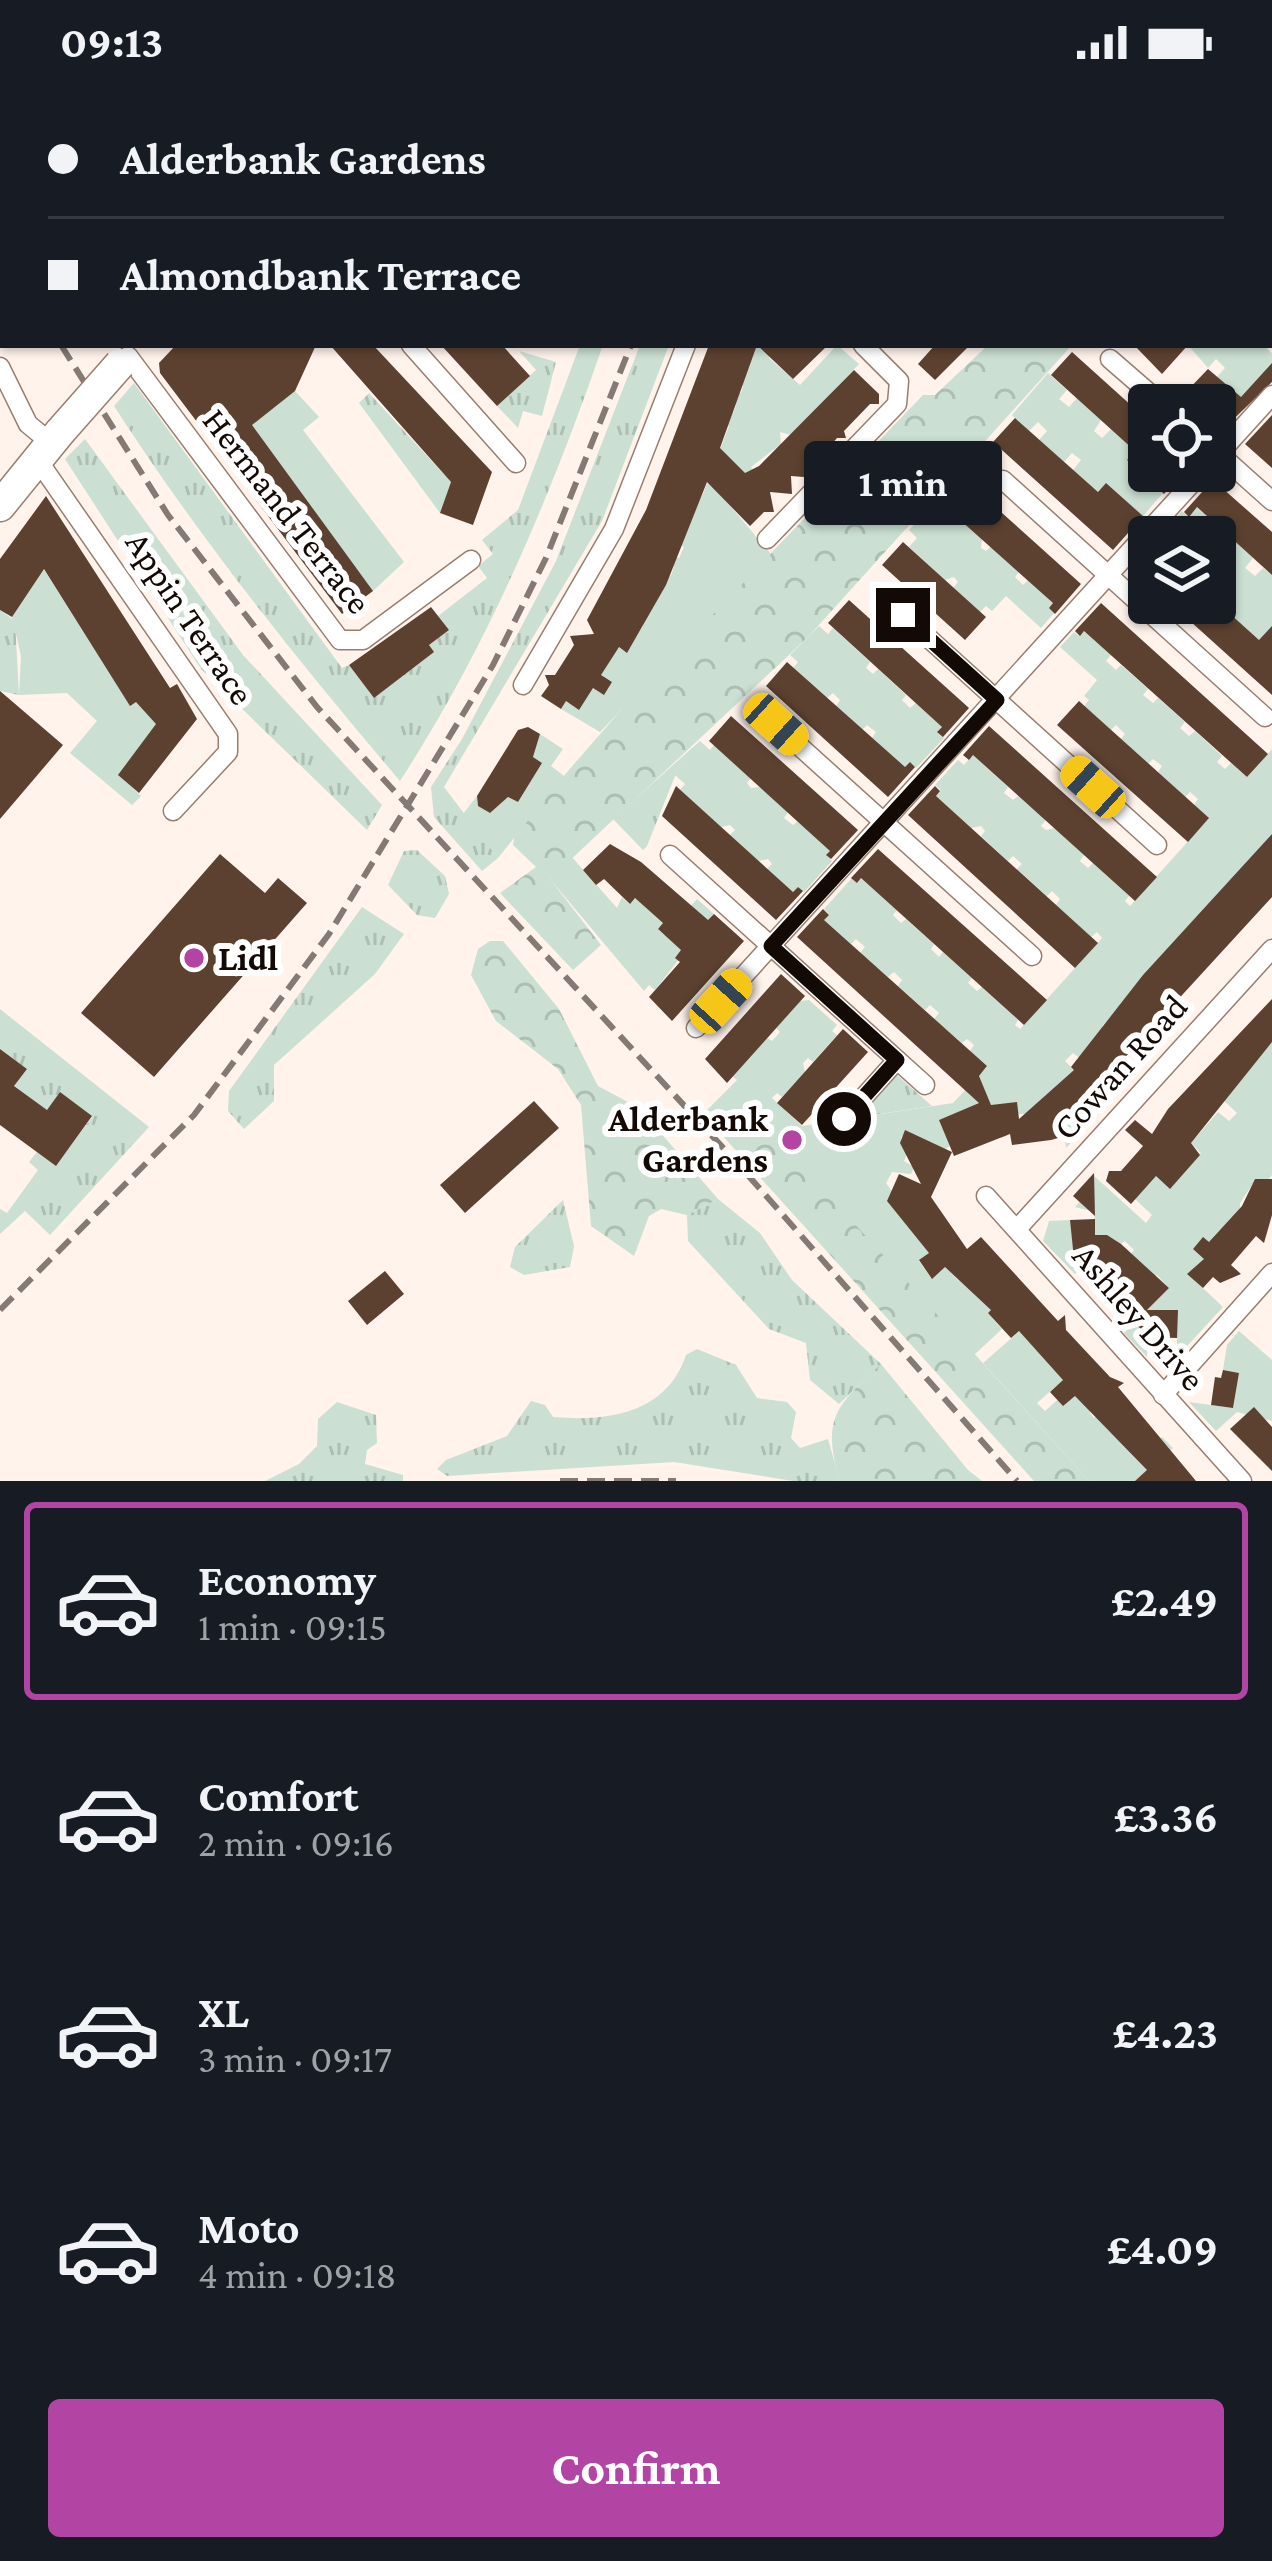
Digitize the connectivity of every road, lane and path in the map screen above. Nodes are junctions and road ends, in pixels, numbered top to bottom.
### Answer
1 (414, 348) edge
2 (685, 348) edge
3 (866, 348) edge
4 (129, 355) edge
5 (1110, 359) dead end
6 (0, 367) edge
7 (1139, 384) edge
8 (1272, 395) edge
9 (1236, 433) edge
10 (49, 445) junction
11 (516, 463) dead end
12 (1236, 471) edge
13 (1003, 481) dead end
14 (1184, 492) edge
15 (1272, 501) edge
16 (0, 506) edge
17 (767, 538) dead end
18 (471, 560) dead end
19 (1108, 575) junction
20 (903, 615) dead end
21 (523, 685) dead end
22 (997, 700) junction
23 (1265, 717) dead end
24 (776, 724) dead end
25 (173, 811) dead end
26 (885, 823) junction
27 (1157, 845) dead end
28 (670, 855) dead end
29 (771, 946) junction
30 (1272, 949) edge
31 (1032, 956) dead end
32 (696, 1028) dead end
33 (897, 1060) junction
34 (925, 1085) dead end
35 (844, 1119) dead end
36 (986, 1196) dead end
37 (1017, 1228) junction
38 (1272, 1273) edge
39 (1163, 1395) junction
40 (1242, 1481) edge

1 - 11 street
2 - 21 street
3 - 17 street
4 - 10 main road, bridge
4 - 18 street, Hermand Terrace
5 - 7 street
6 - 10 street, Appin Terrace
8 - 9 street
10 - 16 main road
10 - 25 street, Appin Terrace
12 - 15 street
13 - 19 street
14 - 19 street
19 - 22 street
19 - 23 street
20 - 22 street
22 - 26 street
22 - 27 street
24 - 26 street
26 - 29 street
26 - 31 street
28 - 29 street
29 - 32 street
29 - 33 street
30 - 37 street, Cowan Road
33 - 34 street
33 - 35 street
36 - 37 street, Ashley Drive
37 - 39 street, Ashley Drive
38 - 39 street
39 - 40 street, Ashley Drive

